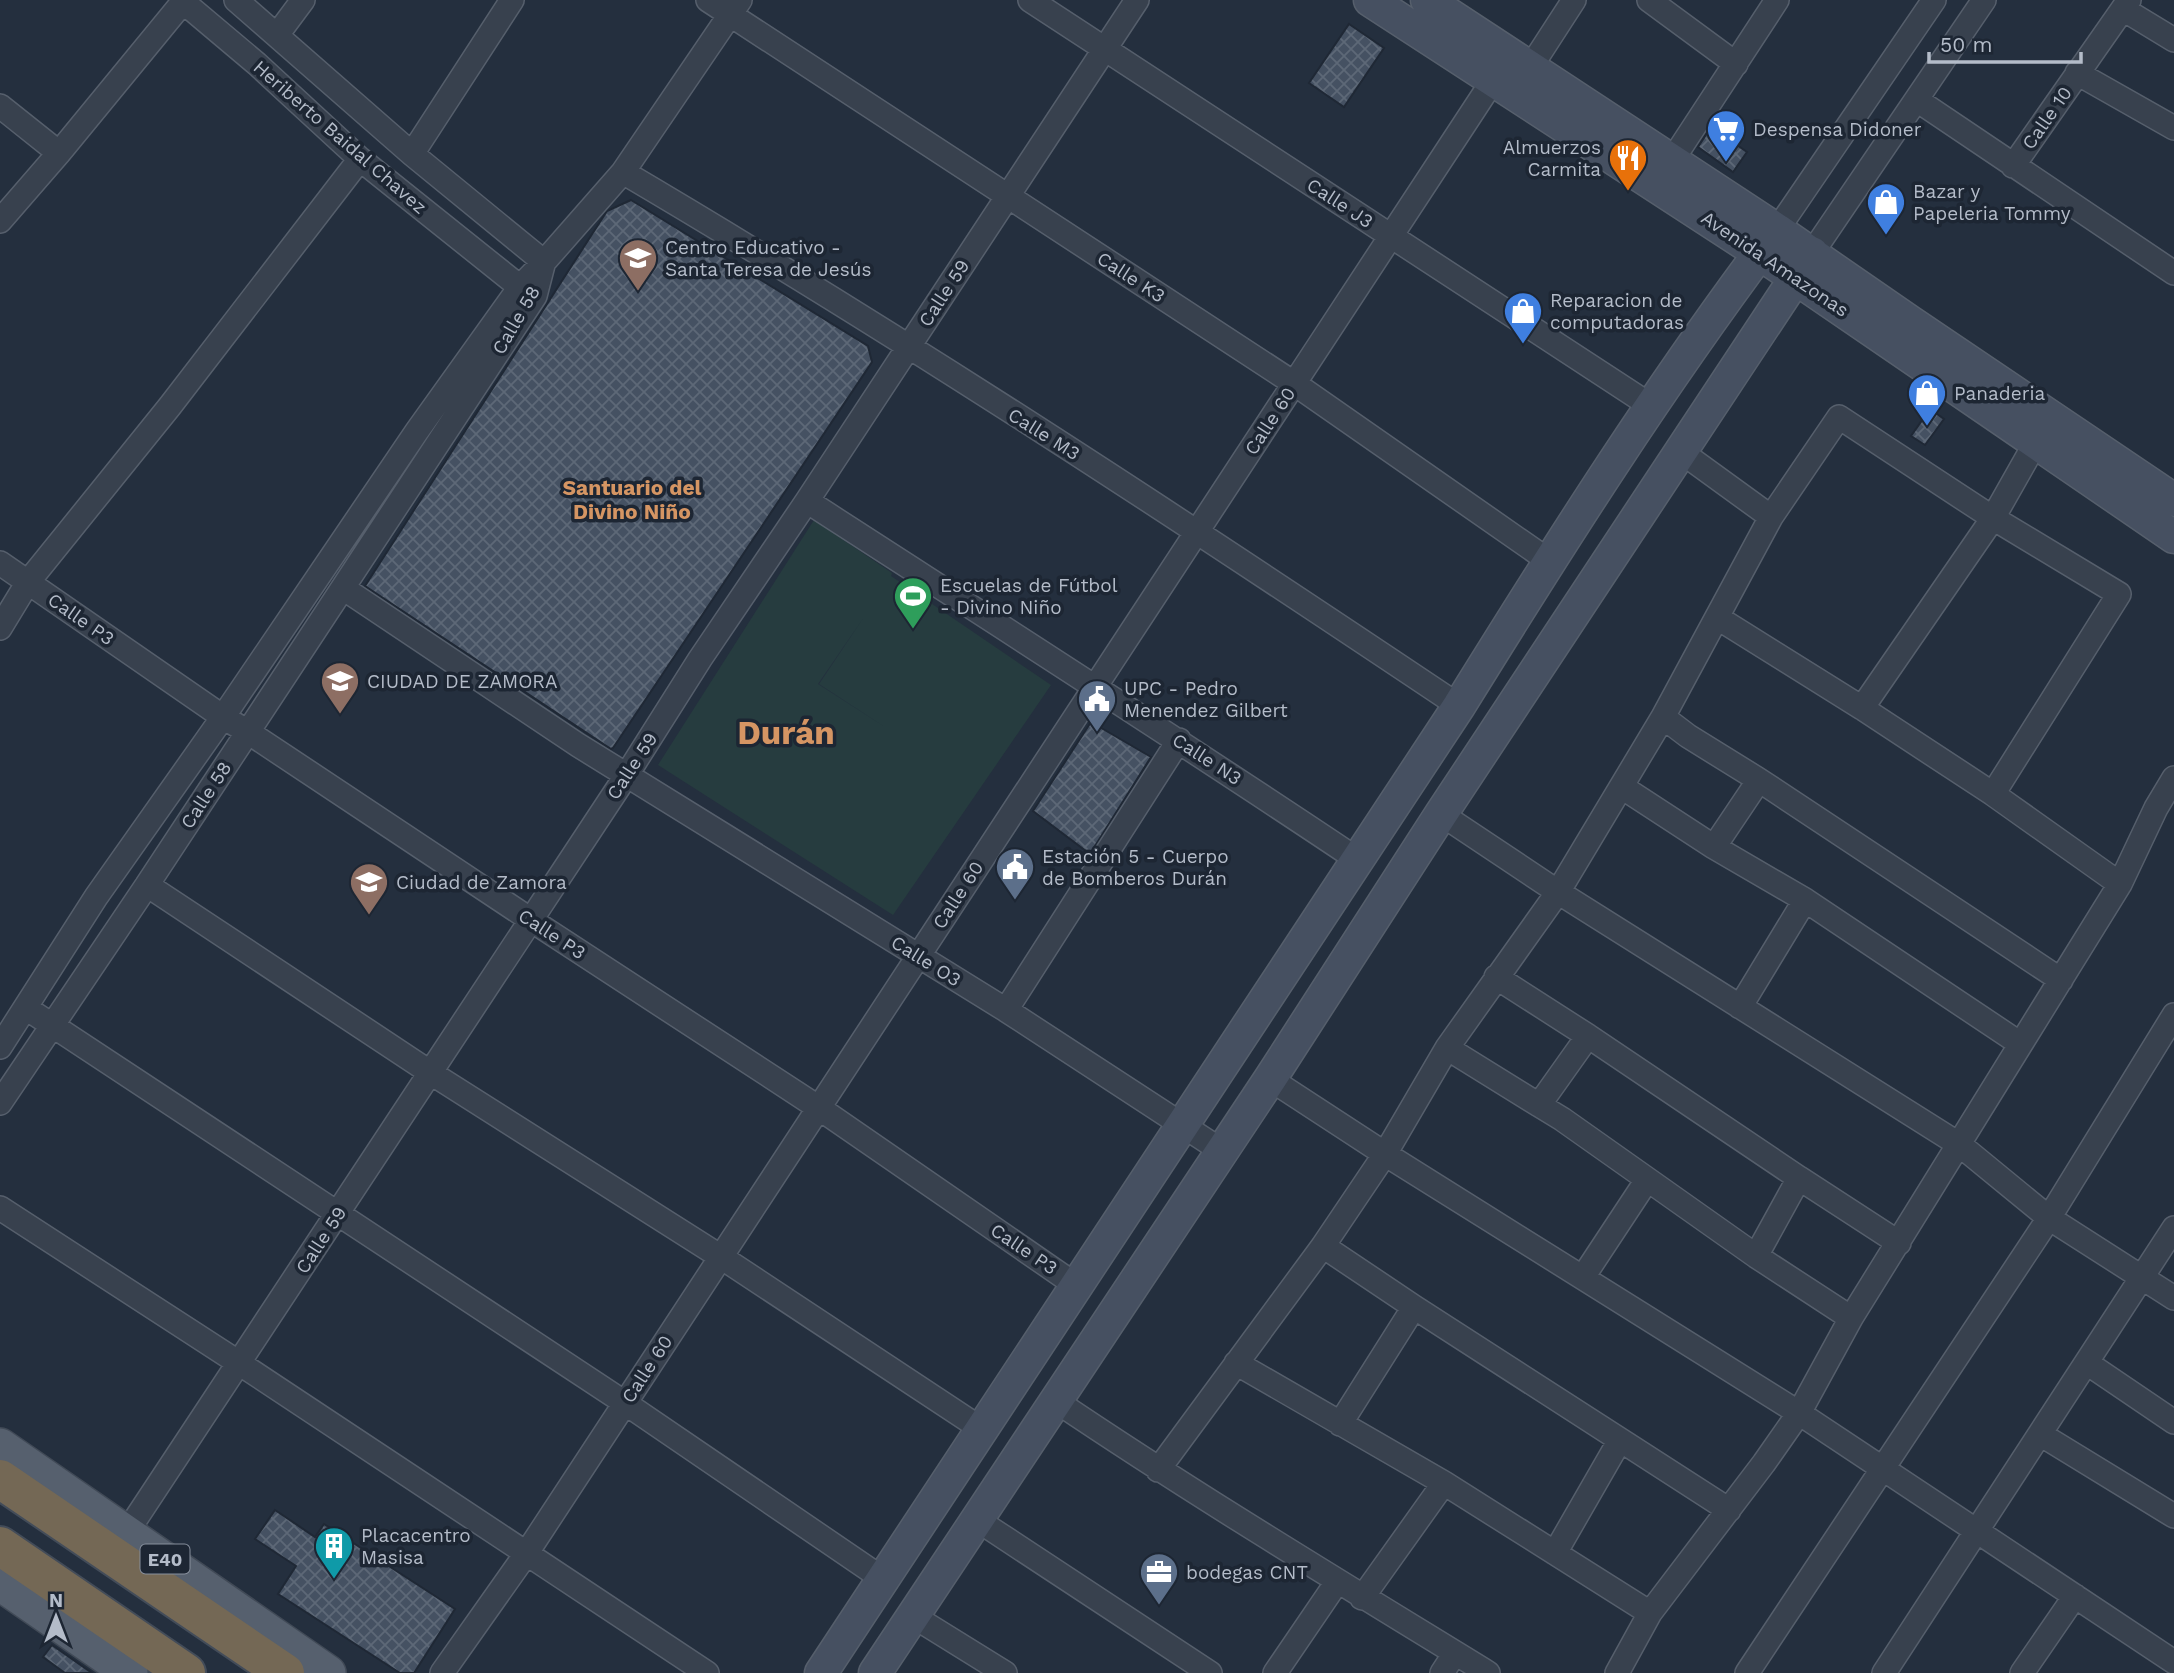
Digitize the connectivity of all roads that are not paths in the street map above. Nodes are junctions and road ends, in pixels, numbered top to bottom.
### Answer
1 (236, 0) edge
2 (303, 0) edge
3 (512, 0) edge
4 (708, 0) edge
5 (1030, 0) edge
6 (1136, 0) edge
7 (1370, 0) edge
8 (1427, 0) edge
9 (1574, 0) edge
10 (1649, 0) edge
11 (1777, 0) edge
12 (1934, 0) edge
13 (1984, 0) edge
14 (182, 1) edge
15 (2126, 4) edge
16 (735, 7) edge
17 (277, 35) junction
18 (2174, 40) edge
19 (1104, 49) junction
20 (1736, 64) junction
21 (1530, 68) junction
22 (2077, 73) junction
23 (1494, 79) junction
24 (1917, 100) junction
25 (0, 106) edge
26 (2174, 128) edge
27 (59, 153) junction
28 (412, 154) junction
29 (360, 159) junction
30 (1671, 162) junction
31 (2013, 166) junction
32 (623, 172) junction
33 (1008, 196) junction
34 (0, 221) edge
35 (1391, 237) junction
36 (1768, 241) junction
37 (544, 262) junction
38 (1803, 265) junction
39 (2174, 273) edge
40 (528, 291) junction
41 (908, 347) junction
42 (1295, 384) junction
43 (1651, 406) junction
44 (2036, 442) junction
45 (1680, 451) junction
46 (2174, 500) edge
47 (807, 501) junction
48 (1771, 517) junction
49 (1993, 518) junction
50 (1198, 531) junction
51 (2174, 537) edge
52 (1549, 561) junction
53 (0, 563) edge
54 (28, 582) junction
55 (343, 588) junction
56 (1718, 618) junction
57 (0, 628) edge
58 (1094, 688) junction
59 (1460, 706) junction
60 (1862, 708) junction
61 (1663, 717) junction
62 (223, 718) junction
63 (248, 732) junction
64 (1179, 740) junction
65 (626, 776) junction
66 (2174, 778) edge
67 (1759, 780) junction
68 (1622, 787) junction
69 (1993, 794) junction
70 (1441, 814) junction
71 (1714, 847) junction
72 (1358, 860) junction
73 (2120, 884) junction
74 (147, 885) junction
75 (1558, 892) junction
76 (1805, 900) junction
77 (531, 920) junction
78 (918, 957) junction
79 (1496, 977) junction
80 (2061, 980) junction
81 (1740, 1007) junction
82 (26, 1008) junction
83 (1006, 1010) junction
84 (2174, 1015) edge
85 (52, 1026) junction
86 (1588, 1036) junction
87 (2020, 1044) junction
88 (0, 1047) edge
89 (1447, 1048) junction
90 (431, 1073) junction
91 (1270, 1079) junction
92 (0, 1103) edge
93 (1539, 1105) junction
94 (819, 1108) junction
95 (1181, 1126) junction
96 (1960, 1145) junction
97 (1222, 1151) junction
98 (1385, 1154) junction
99 (1799, 1178) junction
100 (1647, 1180) junction
101 (0, 1208) edge
102 (338, 1214) junction
103 (2049, 1219) junction
104 (2174, 1228) edge
105 (1899, 1243) junction
106 (1323, 1246) junction
107 (1756, 1256) junction
108 (721, 1257) junction
109 (1583, 1278) junction
110 (2143, 1278) junction
111 (1077, 1286) junction
112 (2174, 1298) edge
113 (1414, 1307) junction
114 (1851, 1318) junction
115 (239, 1363) junction
116 (1236, 1363) junction
117 (2087, 1363) junction
118 (1056, 1401) junction
119 (625, 1403) junction
120 (1799, 1413) junction
121 (2174, 1423) edge
122 (1340, 1424) junction
123 (983, 1430) junction
124 (2040, 1434) junction
125 (1620, 1440) junction
126 (0, 1447) edge
127 (1881, 1469) junction
128 (1158, 1470) junction
129 (0, 1479) edge
130 (1444, 1483) junction
131 (1729, 1510) junction
132 (2174, 1516) edge
133 (976, 1519) junction
134 (1977, 1531) junction
135 (127, 1532) junction
136 (0, 1546) edge
137 (1555, 1553) junction
138 (526, 1554) junction
139 (883, 1579) junction
140 (1337, 1582) junction
141 (0, 1583) edge
142 (2075, 1596) junction
143 (1362, 1598) junction
144 (1650, 1613) junction
145 (913, 1616) junction
146 (1455, 1653) junction
147 (2174, 1662) edge
148 (130, 1673) edge
149 (186, 1673) edge
150 (285, 1673) edge
151 (328, 1673) edge
152 (442, 1673) edge
153 (707, 1673) edge
154 (821, 1673) edge
155 (875, 1673) edge
156 (1005, 1673) edge
157 (1210, 1673) edge
158 (1275, 1673) edge
159 (1442, 1673) edge
160 (1488, 1673) edge
161 (1616, 1673) edge
162 (1747, 1673) edge
163 (1884, 1673) edge
164 (2021, 1673) edge

1 - 17 street, Heriberto Baidal Chavez
2 - 17 street
3 - 28 street
4 - 16 street, Calle K3
5 - 19 street, Calle J3
6 - 19 street, Calle 59
7 - 23 street, Avenida Amazonas
8 - 21 street, Avenida Amazonas
9 - 21 street
10 - 20 street
11 - 20 street
12 - 36 street
13 - 24 street
14 - 27 street
14 - 29 street, Heriberto Baidal Chavez
15 - 18 street
15 - 22 street, Calle 10
16 - 32 street
16 - 33 street, Calle K3
17 - 28 street, Heriberto Baidal Chavez
19 - 33 street, Calle 59
19 - 35 street, Calle J3
20 - 30 street
21 - 30 street, Avenida Amazonas
22 - 26 street
22 - 31 street, Calle 10
23 - 35 street, Calle 60
23 - 36 street, Avenida Amazonas
24 - 31 street
24 - 38 street
25 - 27 street
27 - 34 street
28 - 37 street, Heriberto Baidal Chavez
29 - 40 street, Heriberto Baidal Chavez
29 - 54 street
30 - 36 street, Avenida Amazonas
31 - 39 street
32 - 37 street
32 - 41 street, Calle M3
33 - 41 street, Calle 59
33 - 42 street, Calle K3
35 - 42 street, Calle 60
35 - 43 street, Calle J3
36 - 38 street, Avenida Amazonas
36 - 43 street
37 - 40 street, Calle 58
38 - 44 street, Avenida Amazonas
38 - 45 street
38 - 46 street, Avenida Amazonas
40 - 55 street, Calle 58
40 - 62 street, Calle 58
41 - 47 street, Calle 59
41 - 50 street, Calle M3
42 - 50 street, Calle 60
42 - 52 street, Calle K3
43 - 52 street
44 - 49 street
44 - 51 street, Avenida Amazonas
45 - 48 street
45 - 70 street
47 - 58 street, Calle N3
47 - 65 street, Calle 59
48 - 49 street
48 - 56 street
49 - 60 street
49 - 69 street
50 - 58 street, Calle 60
50 - 59 street, Calle M3
52 - 59 street
53 - 54 street, Calle P3
54 - 57 street
54 - 62 street, Calle P3
55 - 63 street, Calle 58
55 - 65 street, Calle O3
56 - 60 street
56 - 61 street
58 - 64 street, Calle N3
58 - 78 street, Calle 60
59 - 72 street
60 - 69 street
61 - 67 street
61 - 68 street
62 - 63 street, Calle P3
62 - 82 street, Calle 58
63 - 74 street, Calle 58
63 - 77 street, Calle P3
64 - 72 street, Calle N3
64 - 83 street
65 - 77 street, Calle 59
65 - 78 street, Calle O3
66 - 73 street
67 - 71 street
67 - 80 street
68 - 71 street
68 - 75 street
69 - 73 street
70 - 75 street
70 - 91 street
71 - 76 street
72 - 95 street
73 - 80 street
74 - 85 street, Calle 58
74 - 90 street
75 - 79 street
75 - 81 street
76 - 81 street
76 - 87 street
77 - 90 street, Calle 59
77 - 94 street, Calle P3
78 - 83 street, Calle O3
78 - 94 street, Calle 60
79 - 86 street
79 - 89 street
80 - 87 street
81 - 96 street
82 - 85 street
82 - 88 street, Calle 58
83 - 95 street, Calle O3
84 - 103 street
85 - 92 street, Calle 58
85 - 102 street
86 - 93 street
86 - 99 street
87 - 96 street
89 - 93 street
89 - 98 street
90 - 102 street, Calle 59
90 - 108 street
91 - 97 street
91 - 98 street
93 - 100 street
94 - 108 street, Calle 60
94 - 111 street, Calle P3
95 - 97 street, Calle O3
95 - 111 street
96 - 103 street
96 - 105 street
97 - 118 street
98 - 106 street
98 - 109 street
99 - 105 street
99 - 107 street
100 - 107 street
100 - 109 street
101 - 115 street
102 - 115 street, Calle 59
102 - 119 street
103 - 110 street
103 - 127 street
104 - 110 street
105 - 114 street
106 - 113 street
106 - 116 street
107 - 114 street
108 - 119 street, Calle 60
108 - 123 street
109 - 120 street
110 - 112 street
110 - 117 street
111 - 123 street
113 - 122 street
113 - 125 street
114 - 120 street
115 - 135 street, Calle 59
115 - 138 street
116 - 122 street
116 - 128 street
117 - 121 street
117 - 124 street
118 - 128 street
118 - 133 street
119 - 138 street, Calle 60
119 - 139 street
120 - 127 street
120 - 131 street
122 - 130 street
123 - 139 street
124 - 132 street
124 - 134 street
125 - 131 street
125 - 137 street
126 - 135 main road, E40
127 - 134 street
127 - 162 street
128 - 140 street
129 - 150 highway, E40
130 - 137 street
130 - 143 street
131 - 144 street
133 - 145 street
133 - 157 street
134 - 142 street
134 - 163 street
135 - 151 main road, E40
136 - 149 highway
137 - 144 street
138 - 152 street, Calle 60
138 - 153 street
139 - 154 street
140 - 143 street
140 - 158 street
141 - 148 main road
142 - 147 street
142 - 164 street
143 - 146 street
144 - 161 street
145 - 155 street
145 - 156 street
146 - 159 street
146 - 160 street

